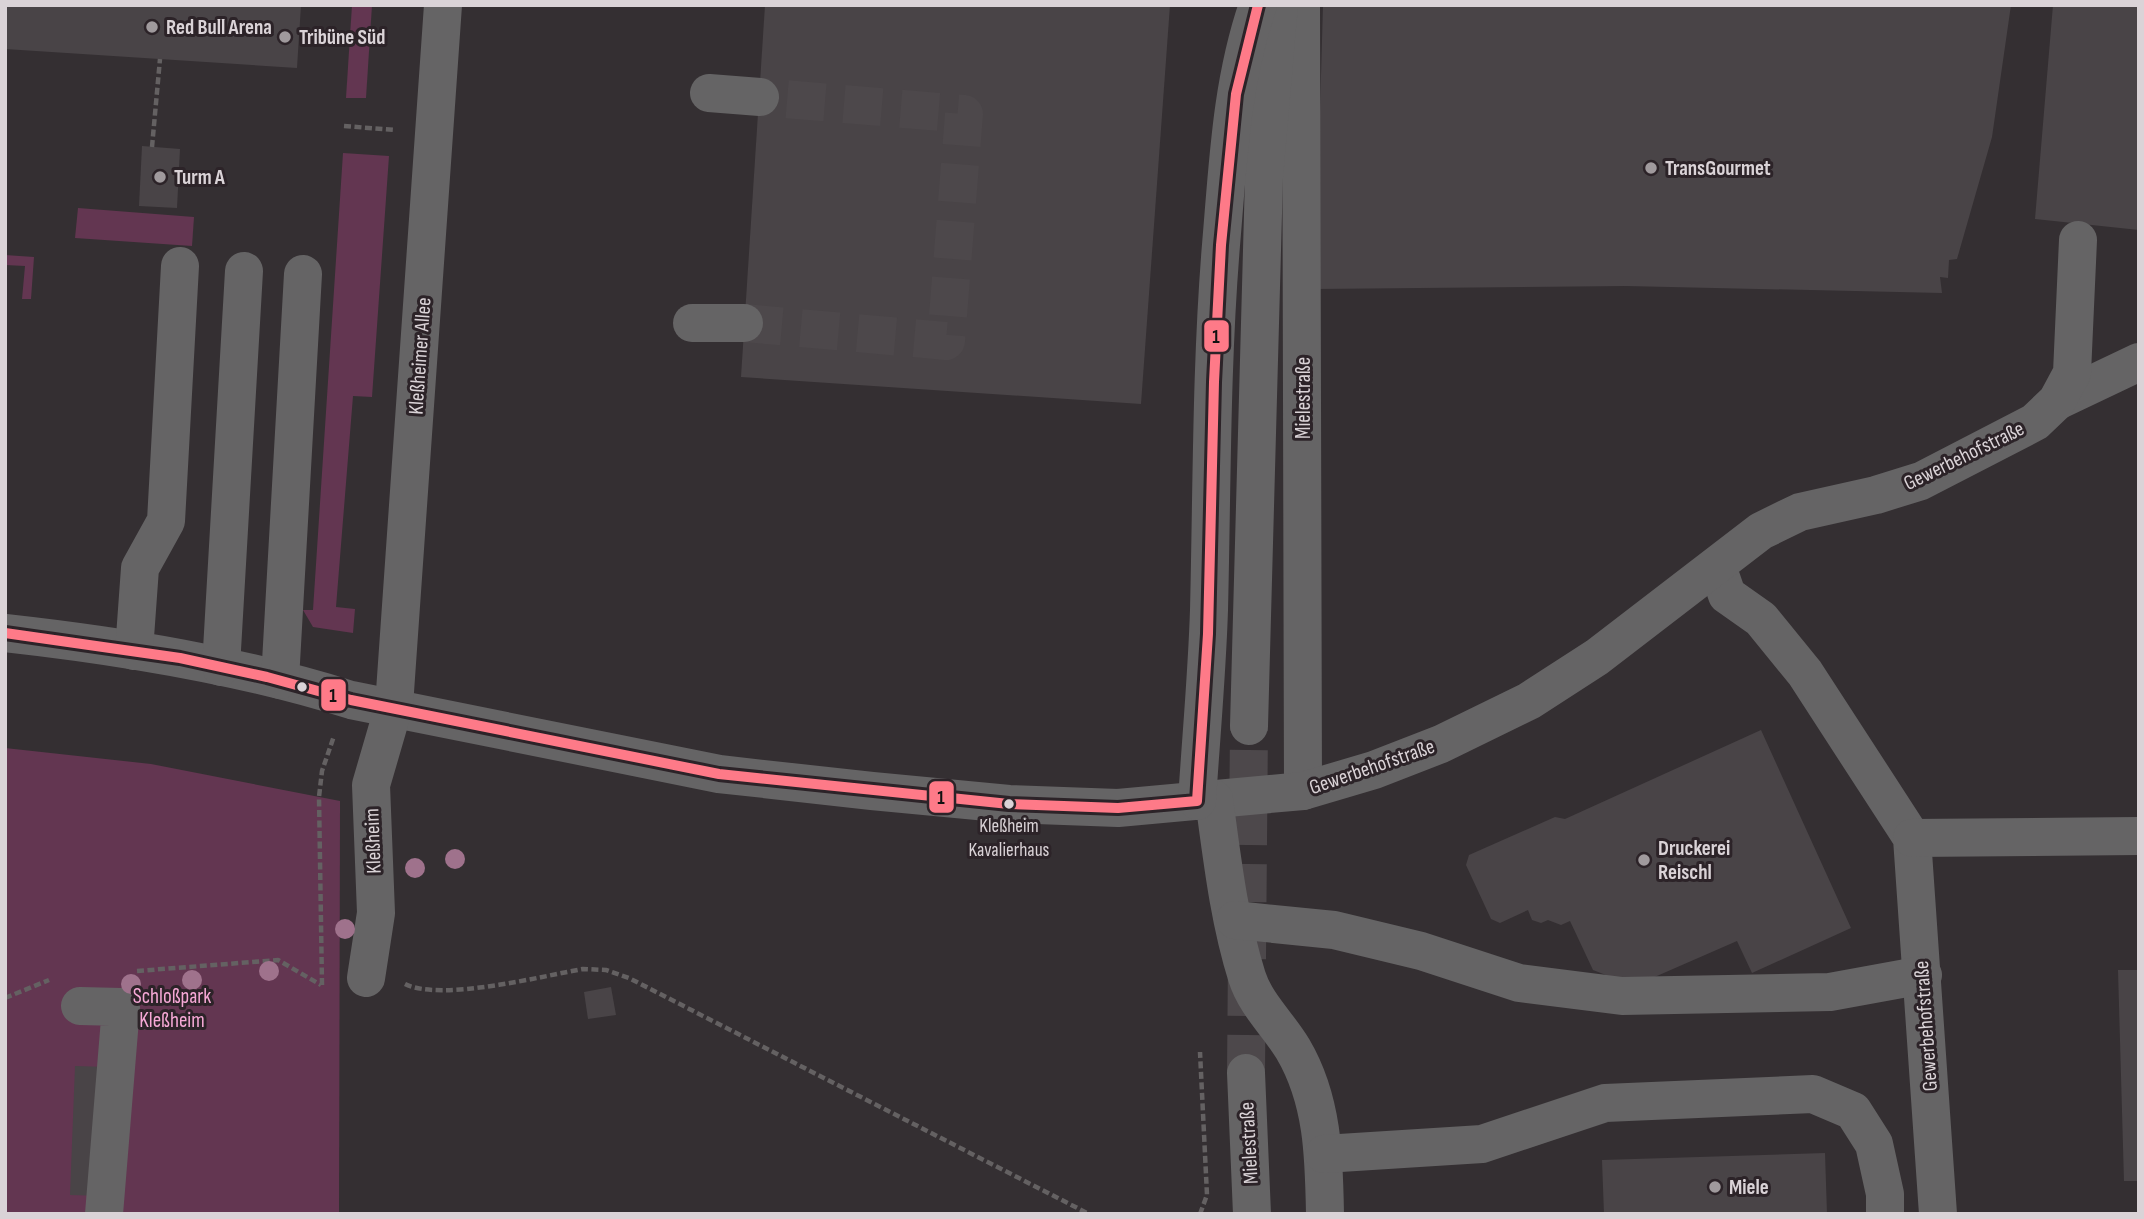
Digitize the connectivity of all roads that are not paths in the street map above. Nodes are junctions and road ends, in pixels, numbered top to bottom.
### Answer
1 (443, 5) edge
2 (1258, 5) edge
3 (1279, 5) edge
4 (1301, 5) edge
5 (709, 93) dead end
6 (760, 97) tunnel mouth
7 (2078, 240) dead end
8 (180, 266) dead end
9 (244, 271) dead end
10 (303, 274) dead end
11 (692, 323) dead end
12 (744, 323) tunnel mouth
13 (2139, 362) edge
14 (2057, 401) junction
15 (1717, 566) junction
16 (5, 633) edge
17 (134, 651) junction
18 (220, 667) junction
19 (280, 680) junction
20 (394, 706) junction
21 (1249, 726) tunnel mouth
22 (1303, 791) junction
23 (1205, 800) junction
24 (2139, 836) edge
25 (1912, 838) junction
26 (1235, 920) junction
27 (1923, 975) junction
28 (366, 978) road end
29 (68, 991) road end
30 (1246, 1073) tunnel mouth
31 (1324, 1154) junction
32 (104, 1214) edge
33 (1252, 1214) edge
34 (1325, 1214) edge
35 (1885, 1214) edge
36 (1938, 1214) edge

1 - 20 street, Kleßheimer Allee
2 - 23 street
3 - 21 street
4 - 22 street, Mielestraße
5 - 6 street
7 - 14 street, Gewerbehofstraße
8 - 17 street
9 - 18 street
10 - 19 street
11 - 12 street
13 - 14 street
14 - 15 street, Gewerbehofstraße
15 - 22 street, Gewerbehofstraße
15 - 25 street, Gewerbehofstraße
16 - 17 street, Gewerbehofstraße
17 - 18 street, Gewerbehofstraße
18 - 19 street, Gewerbehofstraße
19 - 20 street, Gewerbehofstraße
20 - 23 street, Gewerbehofstraße
20 - 28 street, Kleßheim
22 - 23 street, Gewerbehofstraße
23 - 26 street
24 - 25 street
25 - 27 street, Gewerbehofstraße
26 - 27 street
26 - 31 street
27 - 36 street, Gewerbehofstraße
29 - 32 street
30 - 33 street, Mielestraße
31 - 34 street
31 - 35 street

